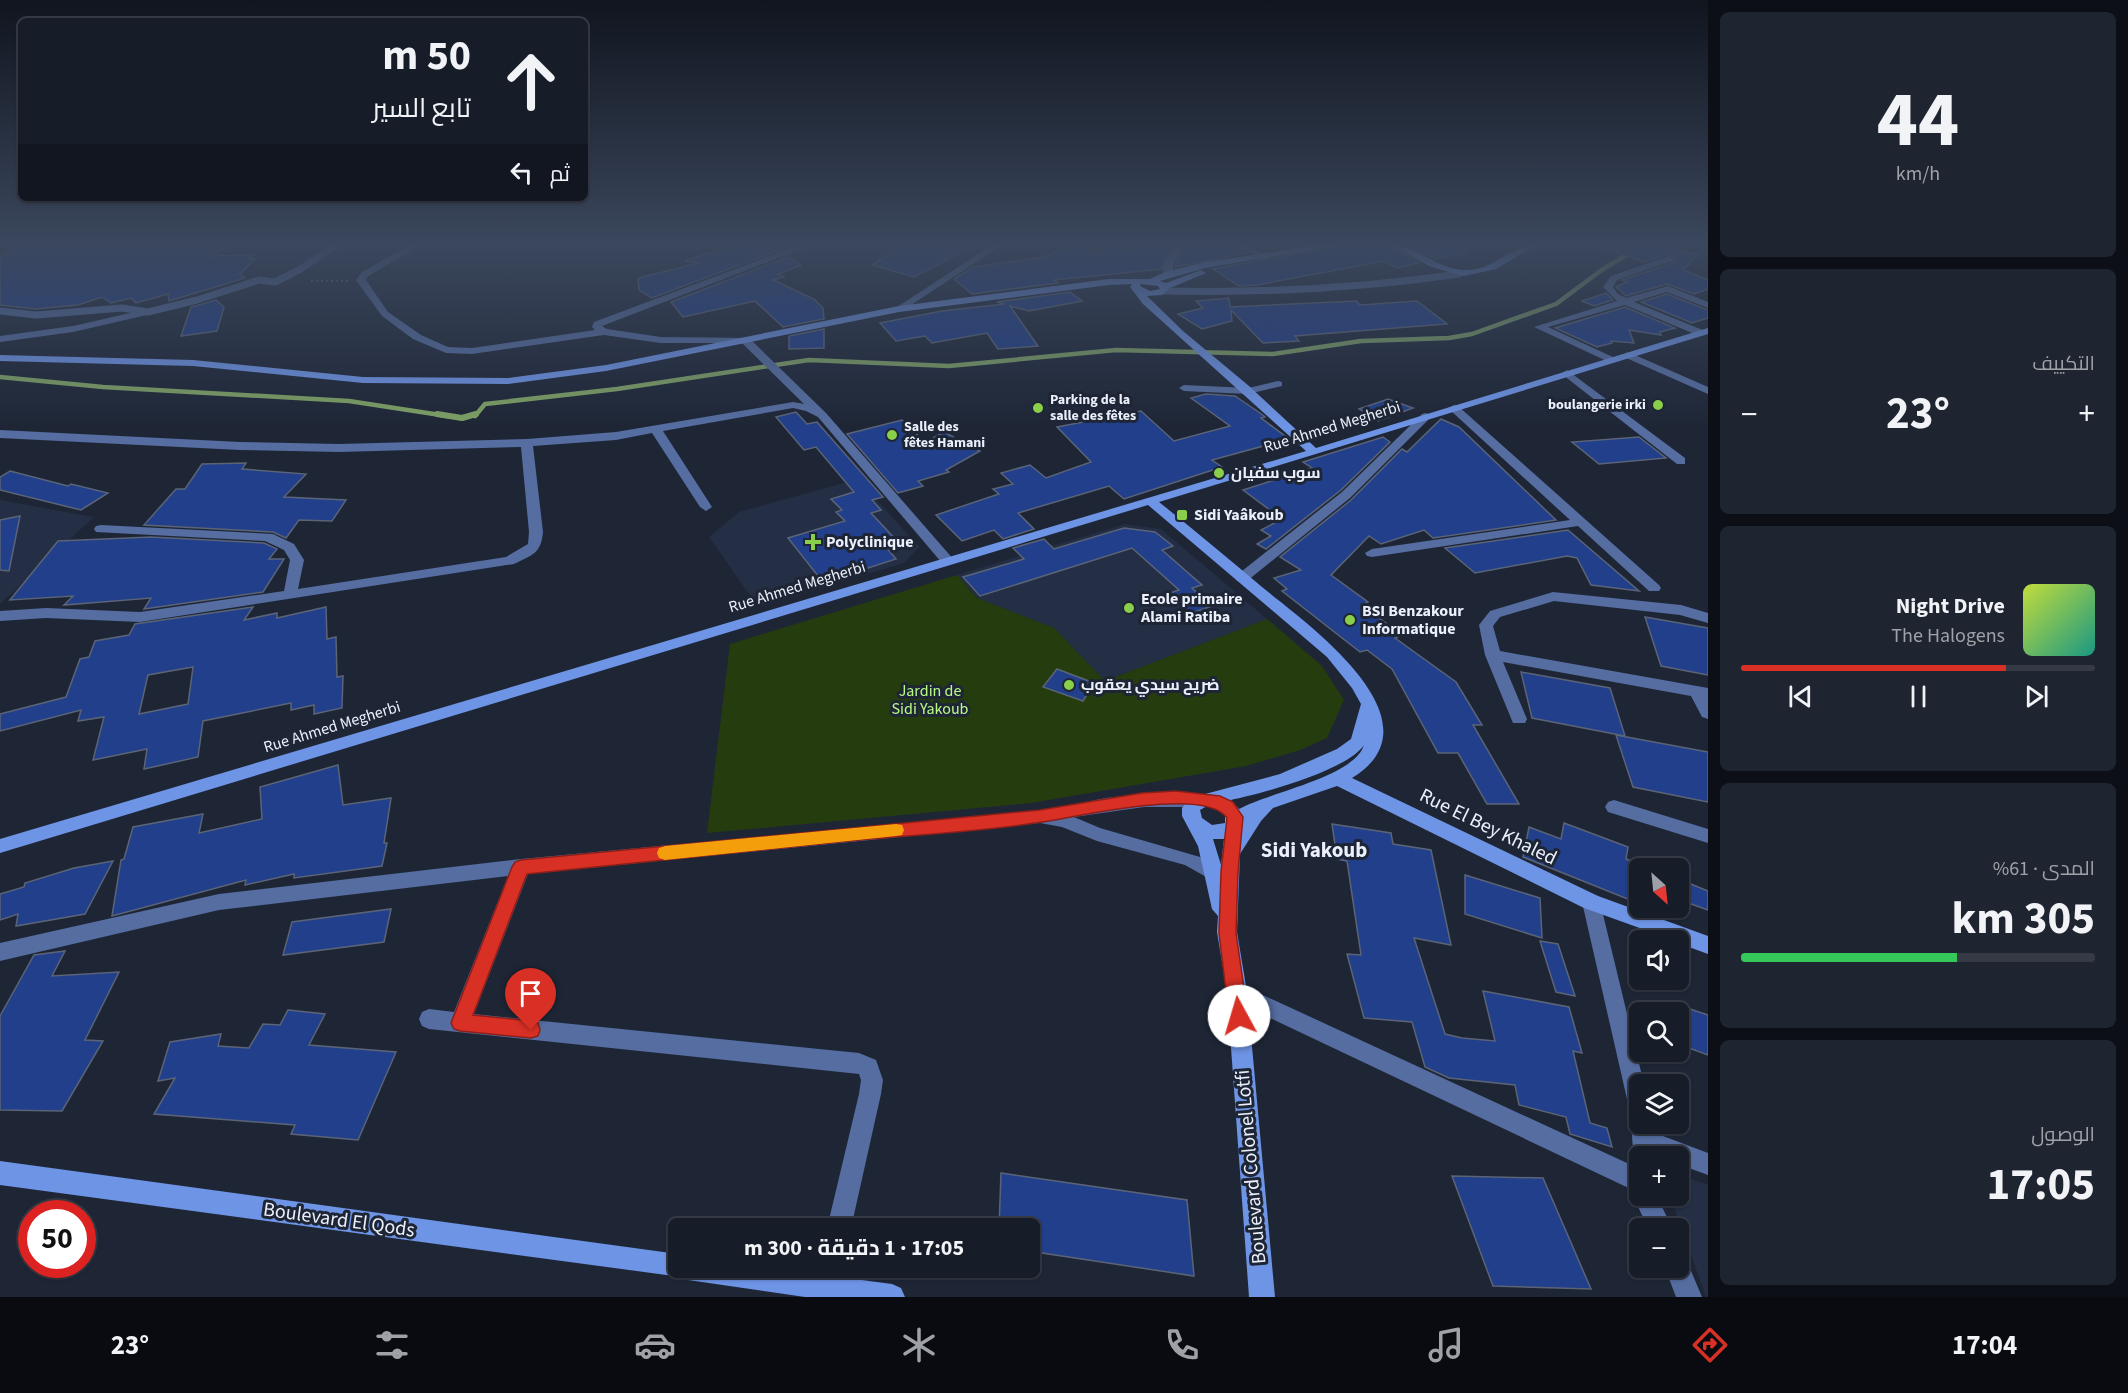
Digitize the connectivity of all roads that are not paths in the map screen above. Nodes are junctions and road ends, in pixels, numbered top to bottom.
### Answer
1 (174, 306) edge
2 (379, 306) edge
3 (653, 306) edge
4 (904, 306) edge
5 (926, 306) edge
6 (1614, 306) edge
7 (1635, 306) edge
8 (1153, 307) edge
9 (899, 309) junction
10 (0, 311) edge
11 (148, 312) junction
12 (604, 332) junction
13 (1705, 333) edge
14 (0, 339) edge
15 (745, 340) junction
16 (1628, 356) junction
17 (0, 358) edge
18 (1611, 360) junction
19 (1567, 373) junction
20 (1278, 384) dead end
21 (1184, 388) dead end
22 (1247, 389) junction
23 (1708, 391) edge
24 (1454, 408) junction
25 (822, 415) junction
26 (1426, 416) junction
27 (655, 428) junction
28 (0, 434) edge
29 (526, 443) junction
30 (1314, 452) junction
31 (1681, 461) dead end
32 (1182, 492) junction
33 (1151, 501) junction
34 (706, 507) dead end
35 (1124, 508) junction
36 (1176, 522) junction
37 (1581, 522) junction
38 (101, 529) dead end
39 (1372, 553) dead end
40 (947, 560) junction
41 (1242, 578) junction
42 (1654, 588) dead end
43 (290, 595) junction
44 (0, 616) edge
45 (1708, 618) edge
46 (1493, 655) junction
47 (1703, 692) edge
48 (1369, 702) junction
49 (1708, 713) edge
50 (1519, 719) dead end
51 (1337, 778) junction
52 (1204, 799) junction
53 (1272, 801) junction
54 (1614, 807) dead end
55 (1040, 816) junction
56 (1194, 822) junction
57 (1235, 822) junction
58 (1708, 836) edge
59 (0, 846) edge
60 (1232, 851) junction
61 (521, 867) junction
62 (1215, 874) junction
63 (1591, 902) junction
64 (1227, 933) junction
65 (1708, 945) edge
66 (0, 952) edge
67 (1237, 992) junction
68 (429, 1019) dead end
69 (460, 1023) junction
70 (1631, 1074) edge
71 (1644, 1140) edge
72 (1708, 1164) edge
73 (0, 1173) edge
74 (1629, 1177) edge
75 (841, 1218) edge
76 (668, 1265) edge
77 (830, 1278) edge
78 (1681, 1278) edge
79 (892, 1297) edge
80 (1262, 1297) edge
81 (1689, 1297) edge

1 - 11 lane
2 - 12 street
3 - 12 street
4 - 9 street
5 - 9 main road
6 - 18 street
7 - 13 street
8 - 22 main road
9 - 15 main road
10 - 11 lane
11 - 14 street
12 - 15 street
13 - 16 main road, Rue Ahmed Megherbi
15 - 17 main road
15 - 25 street
16 - 18 main road, Rue Ahmed Megherbi
16 - 23 street
18 - 19 main road, Rue Ahmed Megherbi
19 - 24 main road, Rue Ahmed Megherbi
19 - 31 street
20 - 22 street
21 - 22 street
22 - 30 main road
24 - 26 main road, Rue Ahmed Megherbi
24 - 37 street
25 - 27 street
25 - 40 street
26 - 30 main road, Rue Ahmed Megherbi
26 - 41 street
27 - 29 street
27 - 34 street
28 - 29 street
29 - 43 street
30 - 32 main road, Rue Ahmed Megherbi
32 - 33 main road, Rue Ahmed Megherbi
32 - 36 main road
33 - 35 main road, Rue Ahmed Megherbi
33 - 36 main road
35 - 36 main road
35 - 40 main road, Rue Ahmed Megherbi
36 - 41 main road
37 - 39 street
37 - 42 street
38 - 43 street
40 - 59 main road, Rue Ahmed Megherbi
41 - 48 main road
43 - 44 street
45 - 46 street
46 - 47 street
46 - 50 street
47 - 49 street
48 - 51 main road
48 - 52 main road
51 - 53 main road
51 - 63 main road, Rue El Bey Khaled
52 - 55 street
52 - 56 main road
52 - 57 main road
53 - 57 main road
53 - 60 main road, Boulevard Colonel Lotfi
54 - 58 street
55 - 61 street
55 - 62 street
56 - 57 main road
56 - 62 main road
57 - 60 main road
60 - 64 main road, Boulevard Colonel Lotfi
61 - 66 street
61 - 69 street
62 - 64 main road
63 - 65 main road, Rue El Bey Khaled
63 - 70 street
64 - 67 main road, Boulevard Colonel Lotfi
67 - 74 street
67 - 80 main road, Boulevard Colonel Lotfi
68 - 69 street
69 - 75 street
71 - 72 street
73 - 76 main road, Boulevard El Qods
77 - 79 main road
78 - 81 street

